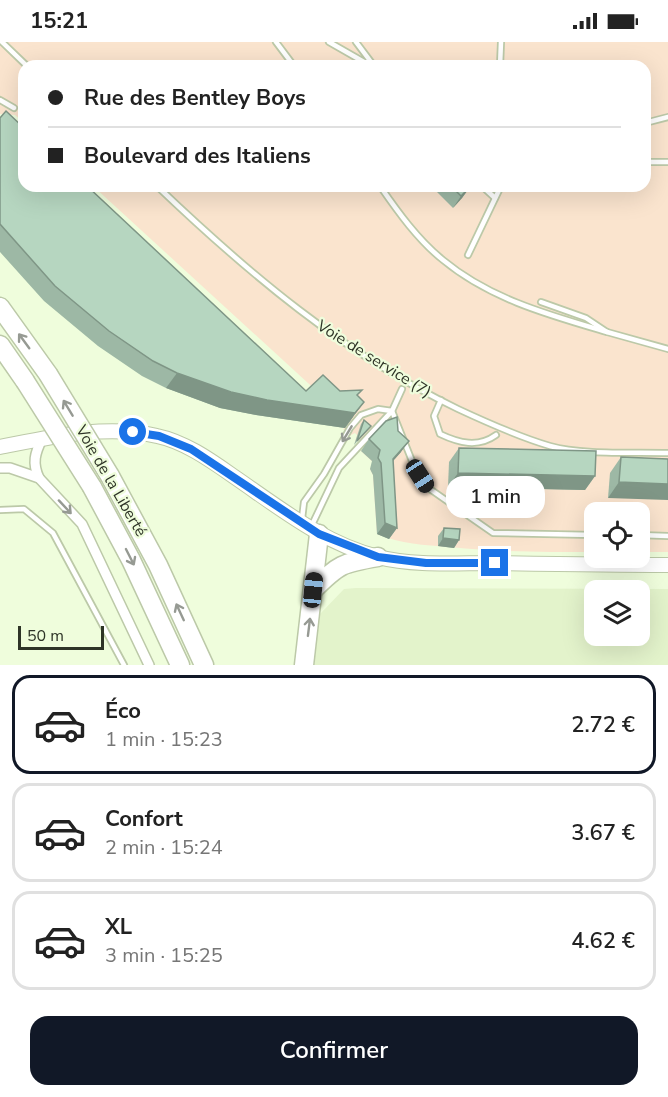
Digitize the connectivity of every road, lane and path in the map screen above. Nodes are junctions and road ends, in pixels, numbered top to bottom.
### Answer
1 (2, 42) edge
2 (276, 42) edge
3 (329, 42) edge
4 (356, 42) edge
5 (501, 42) edge
6 (21, 60) edge
7 (290, 60) edge
8 (361, 60) edge
9 (368, 60) edge
10 (500, 60) edge
11 (0, 100) edge
12 (14, 108) dead end
13 (668, 117) edge
14 (651, 122) edge
15 (651, 162) edge
16 (668, 162) edge
17 (163, 192) edge
18 (385, 192) edge
19 (488, 192) edge
20 (498, 192) edge
21 (495, 198) junction
22 (468, 255) dead end
23 (541, 302) dead end
24 (0, 307) edge
25 (607, 332) junction
26 (0, 345) edge
27 (668, 349) edge
28 (402, 389) dead end
29 (441, 400) junction
30 (392, 411) junction
31 (496, 435) dead end
32 (42, 439) junction
33 (0, 447) edge
34 (668, 453) edge
35 (0, 468) edge
36 (39, 478) junction
37 (0, 510) edge
38 (310, 529) junction
39 (584, 535) edge
40 (650, 536) edge
41 (668, 536) edge
42 (378, 557) junction
43 (668, 565) edge
44 (313, 590) junction
45 (124, 665) edge
46 (149, 665) edge
47 (180, 665) edge
48 (204, 665) edge
49 (304, 665) edge

1 - 6 lane
2 - 7 lane
3 - 8 lane
4 - 9 lane
5 - 10 lane
11 - 12 lane
13 - 14 lane
15 - 16 lane
17 - 29 lane, Voie de service (7)
18 - 25 lane
19 - 21 lane
20 - 21 lane
21 - 22 lane
23 - 25 lane
48 -> 24 highway, Voie de la Liberté, bridge
25 - 27 lane
26 -> 47 highway, Voie de la Liberté, bridge
28 - 30 lane
29 - 31 lane
29 - 34 lane, Voie de service (7)
30 - 38 lane
30 -> 38 lane
30 - 39 lane
32 - 33 street
32 - 36 street
32 - 38 street
35 - 36 street
36 -> 46 street
37 - 45 lane
38 - 42 street
38 - 44 highway
40 - 41 lane
42 - 43 street
42 - 44 highway
49 -> 44 highway

